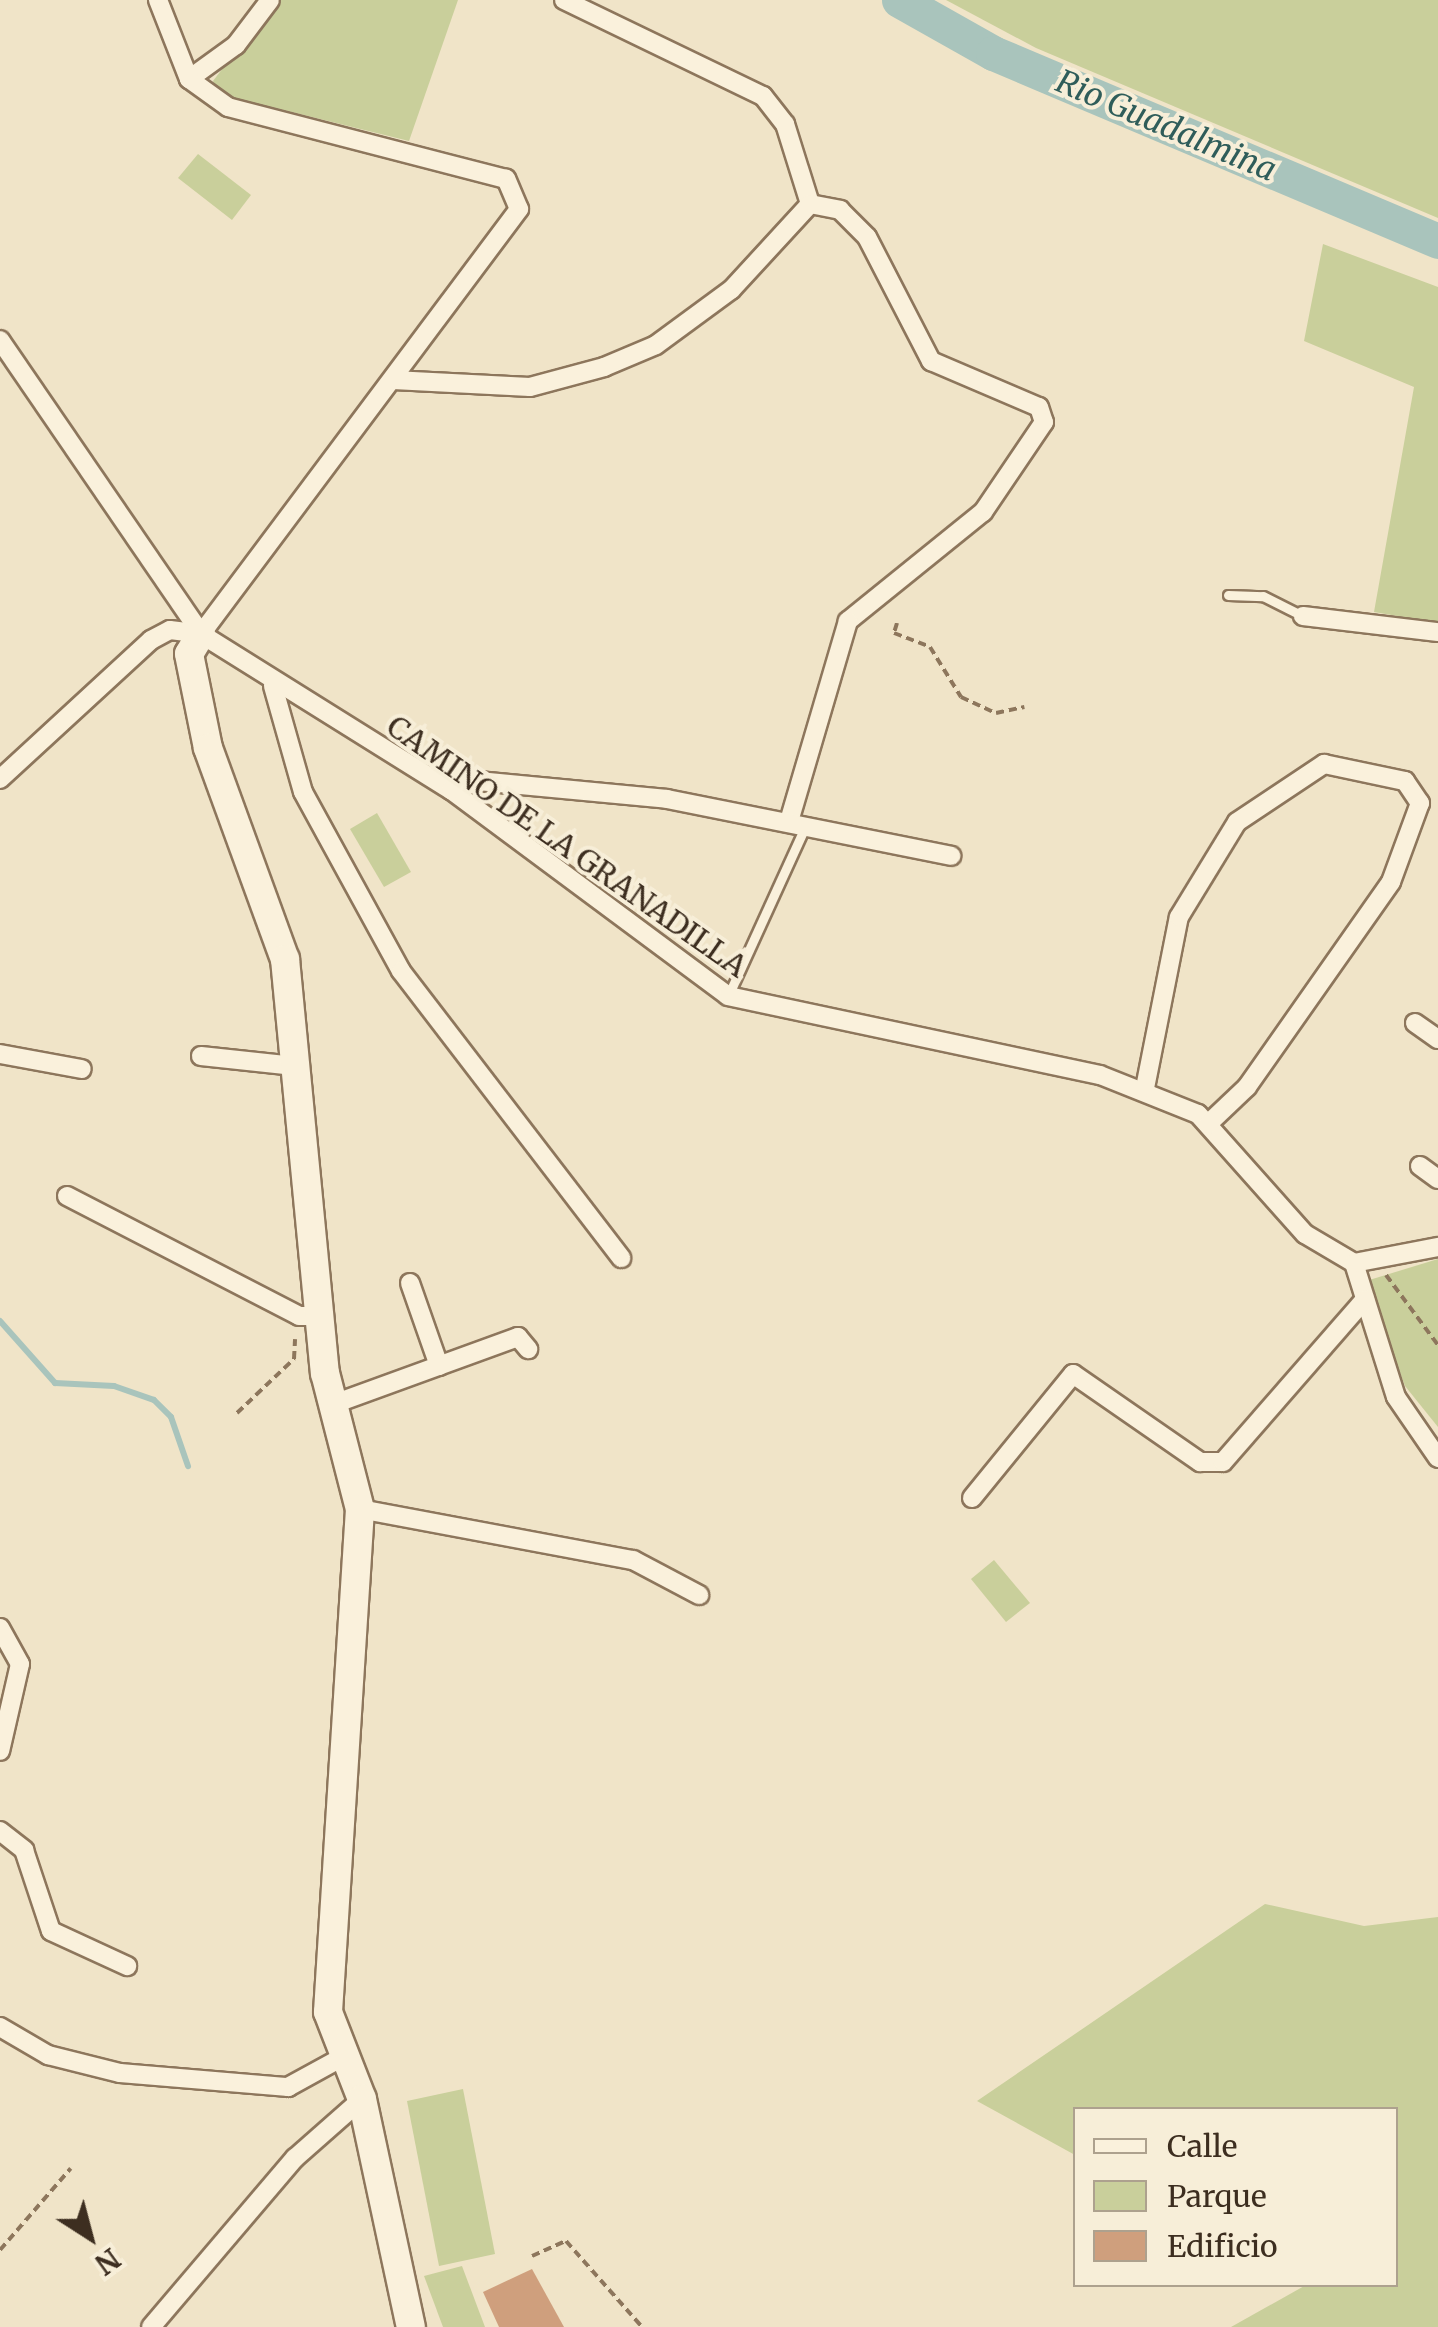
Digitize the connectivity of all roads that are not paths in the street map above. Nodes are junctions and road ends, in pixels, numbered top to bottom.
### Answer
1 (158, 0) edge
2 (270, 0) edge
3 (564, 0) edge
4 (189, 79) junction
5 (810, 204) junction
6 (0, 340) edge
7 (394, 380) junction
8 (1228, 596) dead end
9 (1303, 616) joint
10 (1438, 632) edge
11 (201, 634) junction
12 (273, 686) junction
13 (0, 779) edge
14 (451, 790) junction
15 (797, 823) junction
16 (950, 856) dead end
17 (728, 996) junction
18 (1414, 1023) dead end
19 (1438, 1039) edge
20 (0, 1054) edge
21 (201, 1056) dead end
22 (294, 1066) junction
23 (82, 1069) dead end
24 (1145, 1088) junction
25 (1208, 1124) junction
26 (1420, 1166) dead end
27 (1438, 1179) edge
28 (67, 1196) dead end
29 (1438, 1247) edge
30 (621, 1258) dead end
31 (1354, 1263) junction
32 (410, 1282) dead end
33 (1365, 1300) junction
34 (318, 1316) junction
35 (528, 1349) dead end
36 (439, 1366) junction
37 (331, 1405) junction
38 (1438, 1458) edge
39 (972, 1498) dead end
40 (360, 1508) junction
41 (699, 1595) dead end
42 (0, 1628) edge
43 (0, 1751) edge
44 (0, 1831) edge
45 (127, 1966) dead end
46 (0, 2027) edge
47 (342, 2058) junction
48 (362, 2099) junction
49 (150, 2327) edge
50 (411, 2327) edge

1 - 4 street
2 - 4 street
3 - 5 street
4 - 7 street
5 - 7 street
5 - 15 street
6 - 11 street, CAMINO DE LA GRANADILLA
7 - 11 street
8 - 9 lane
9 - 10 street
11 - 12 street, CAMINO DE LA GRANADILLA
11 - 13 street
11 - 22 street
12 - 14 street, CAMINO DE LA GRANADILLA
12 - 30 street
14 - 15 street
14 - 17 street, CAMINO DE LA GRANADILLA
15 - 16 street
15 - 17 lane
17 - 24 street, CAMINO DE LA GRANADILLA
18 - 19 street
20 - 23 street
21 - 22 street
22 - 34 street
24 - 25 street, CAMINO DE LA GRANADILLA
24 - 25 street
25 - 31 street, CAMINO DE LA GRANADILLA
26 - 27 street
28 - 34 street
29 - 31 street
31 - 33 street
32 - 36 street
33 - 38 street
33 - 39 street
34 - 37 street
35 - 36 street
36 - 37 street
37 - 40 street
40 - 41 street
40 - 47 street
42 - 43 street
44 - 45 street
46 - 47 street
47 - 48 street
48 - 49 street
48 - 50 street

